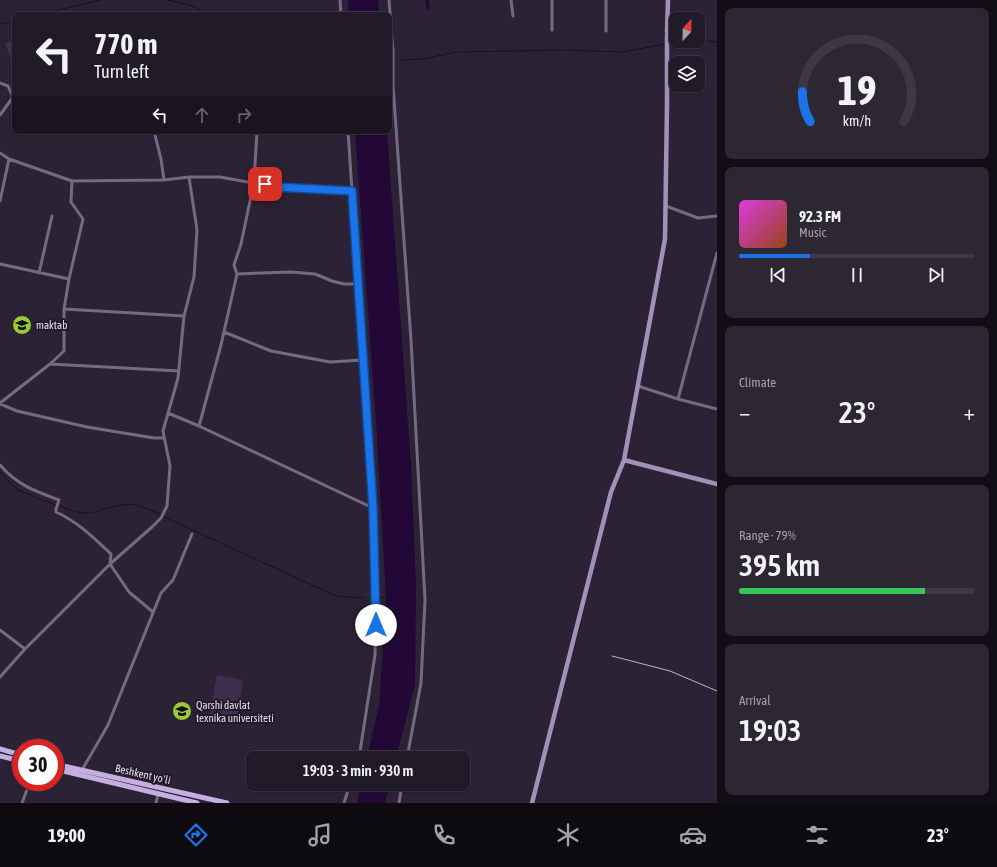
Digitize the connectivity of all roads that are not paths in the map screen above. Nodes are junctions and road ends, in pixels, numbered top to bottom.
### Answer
1 (340, 0) edge
2 (389, 0) edge
3 (511, 0) edge
4 (552, 0) edge
5 (606, 0) edge
6 (668, 0) edge
7 (341, 12) edge
8 (390, 12) edge
9 (513, 16) dead end
10 (552, 30) dead end
11 (606, 31) dead end
12 (392, 38) edge
13 (0, 83) edge
14 (12, 94) edge
15 (12, 100) edge
16 (0, 115) edge
17 (155, 134) edge
18 (257, 134) edge
19 (348, 134) edge
20 (0, 153) edge
21 (9, 159) junction
22 (190, 177) junction
23 (164, 180) junction
24 (72, 181) junction
25 (254, 182) junction
26 (352, 191) junction
27 (0, 201) edge
28 (666, 206) junction
29 (52, 216) dead end
30 (717, 216) edge
31 (717, 253) edge
32 (0, 264) edge
33 (39, 272) junction
34 (237, 274) junction
35 (69, 279) junction
36 (358, 284) junction
37 (64, 309) junction
38 (184, 316) junction
39 (224, 332) junction
40 (363, 360) junction
41 (50, 364) junction
42 (179, 371) junction
43 (638, 386) junction
44 (678, 399) junction
45 (0, 404) edge
46 (717, 410) edge
47 (168, 414) junction
48 (199, 426) junction
49 (164, 438) junction
50 (624, 460) junction
51 (0, 465) edge
52 (717, 484) edge
53 (373, 508) junction
54 (192, 534) dead end
55 (110, 564) junction
56 (154, 612) junction
57 (0, 630) edge
58 (24, 649) junction
59 (0, 677) edge
60 (0, 750) edge
61 (360, 751) edge
62 (408, 751) edge
63 (12, 753) edge
64 (0, 756) edge
65 (12, 759) edge
66 (64, 766) edge
67 (82, 770) junction
68 (64, 771) edge
69 (27, 791) edge
70 (348, 791) edge
71 (401, 791) edge
72 (158, 794) junction
73 (22, 803) edge
74 (156, 803) edge
75 (197, 803) edge
76 (227, 803) edge
77 (344, 803) edge
78 (399, 803) edge
79 (532, 803) edge

1 - 7 street
2 - 8 street
3 - 9 street
4 - 10 street
5 - 11 street
6 - 28 street
12 - 62 street
13 - 14 street
15 - 16 street
17 - 23 street
18 - 25 street
19 - 26 street
20 - 21 street
21 - 24 street
21 - 27 street
22 - 23 street
22 - 25 street
22 - 38 street
23 - 24 street
24 - 35 street
25 - 26 street
25 - 34 street
26 - 36 street
28 - 30 street
28 - 43 street
29 - 33 street
31 - 44 street
32 - 33 street
33 - 35 street
34 - 36 street
34 - 39 street
35 - 37 street
36 - 40 street
37 - 38 street
37 - 41 street
38 - 42 street
39 - 40 street
39 - 48 street
40 - 53 street
41 - 42 street
41 - 45 street
42 - 47 street
43 - 44 street
43 - 50 street
44 - 46 street
45 - 49 street
47 - 48 street
47 - 49 street
48 - 53 street
49 - 55 street
50 - 52 street
50 - 79 street
51 - 55 street
53 - 61 street
54 - 56 street
55 - 56 street
55 - 58 street
56 - 67 street
57 - 58 street
58 - 59 street
60 - 63 main road
64 - 65 main road
66 - 67 main road, Beshkent yoʻli
67 - 76 main road, Beshkent yoʻli
68 - 72 main road, Beshkent yoʻli
69 - 73 street
70 - 77 street
71 - 78 street
72 - 74 street
72 - 75 main road, Beshkent yoʻli

